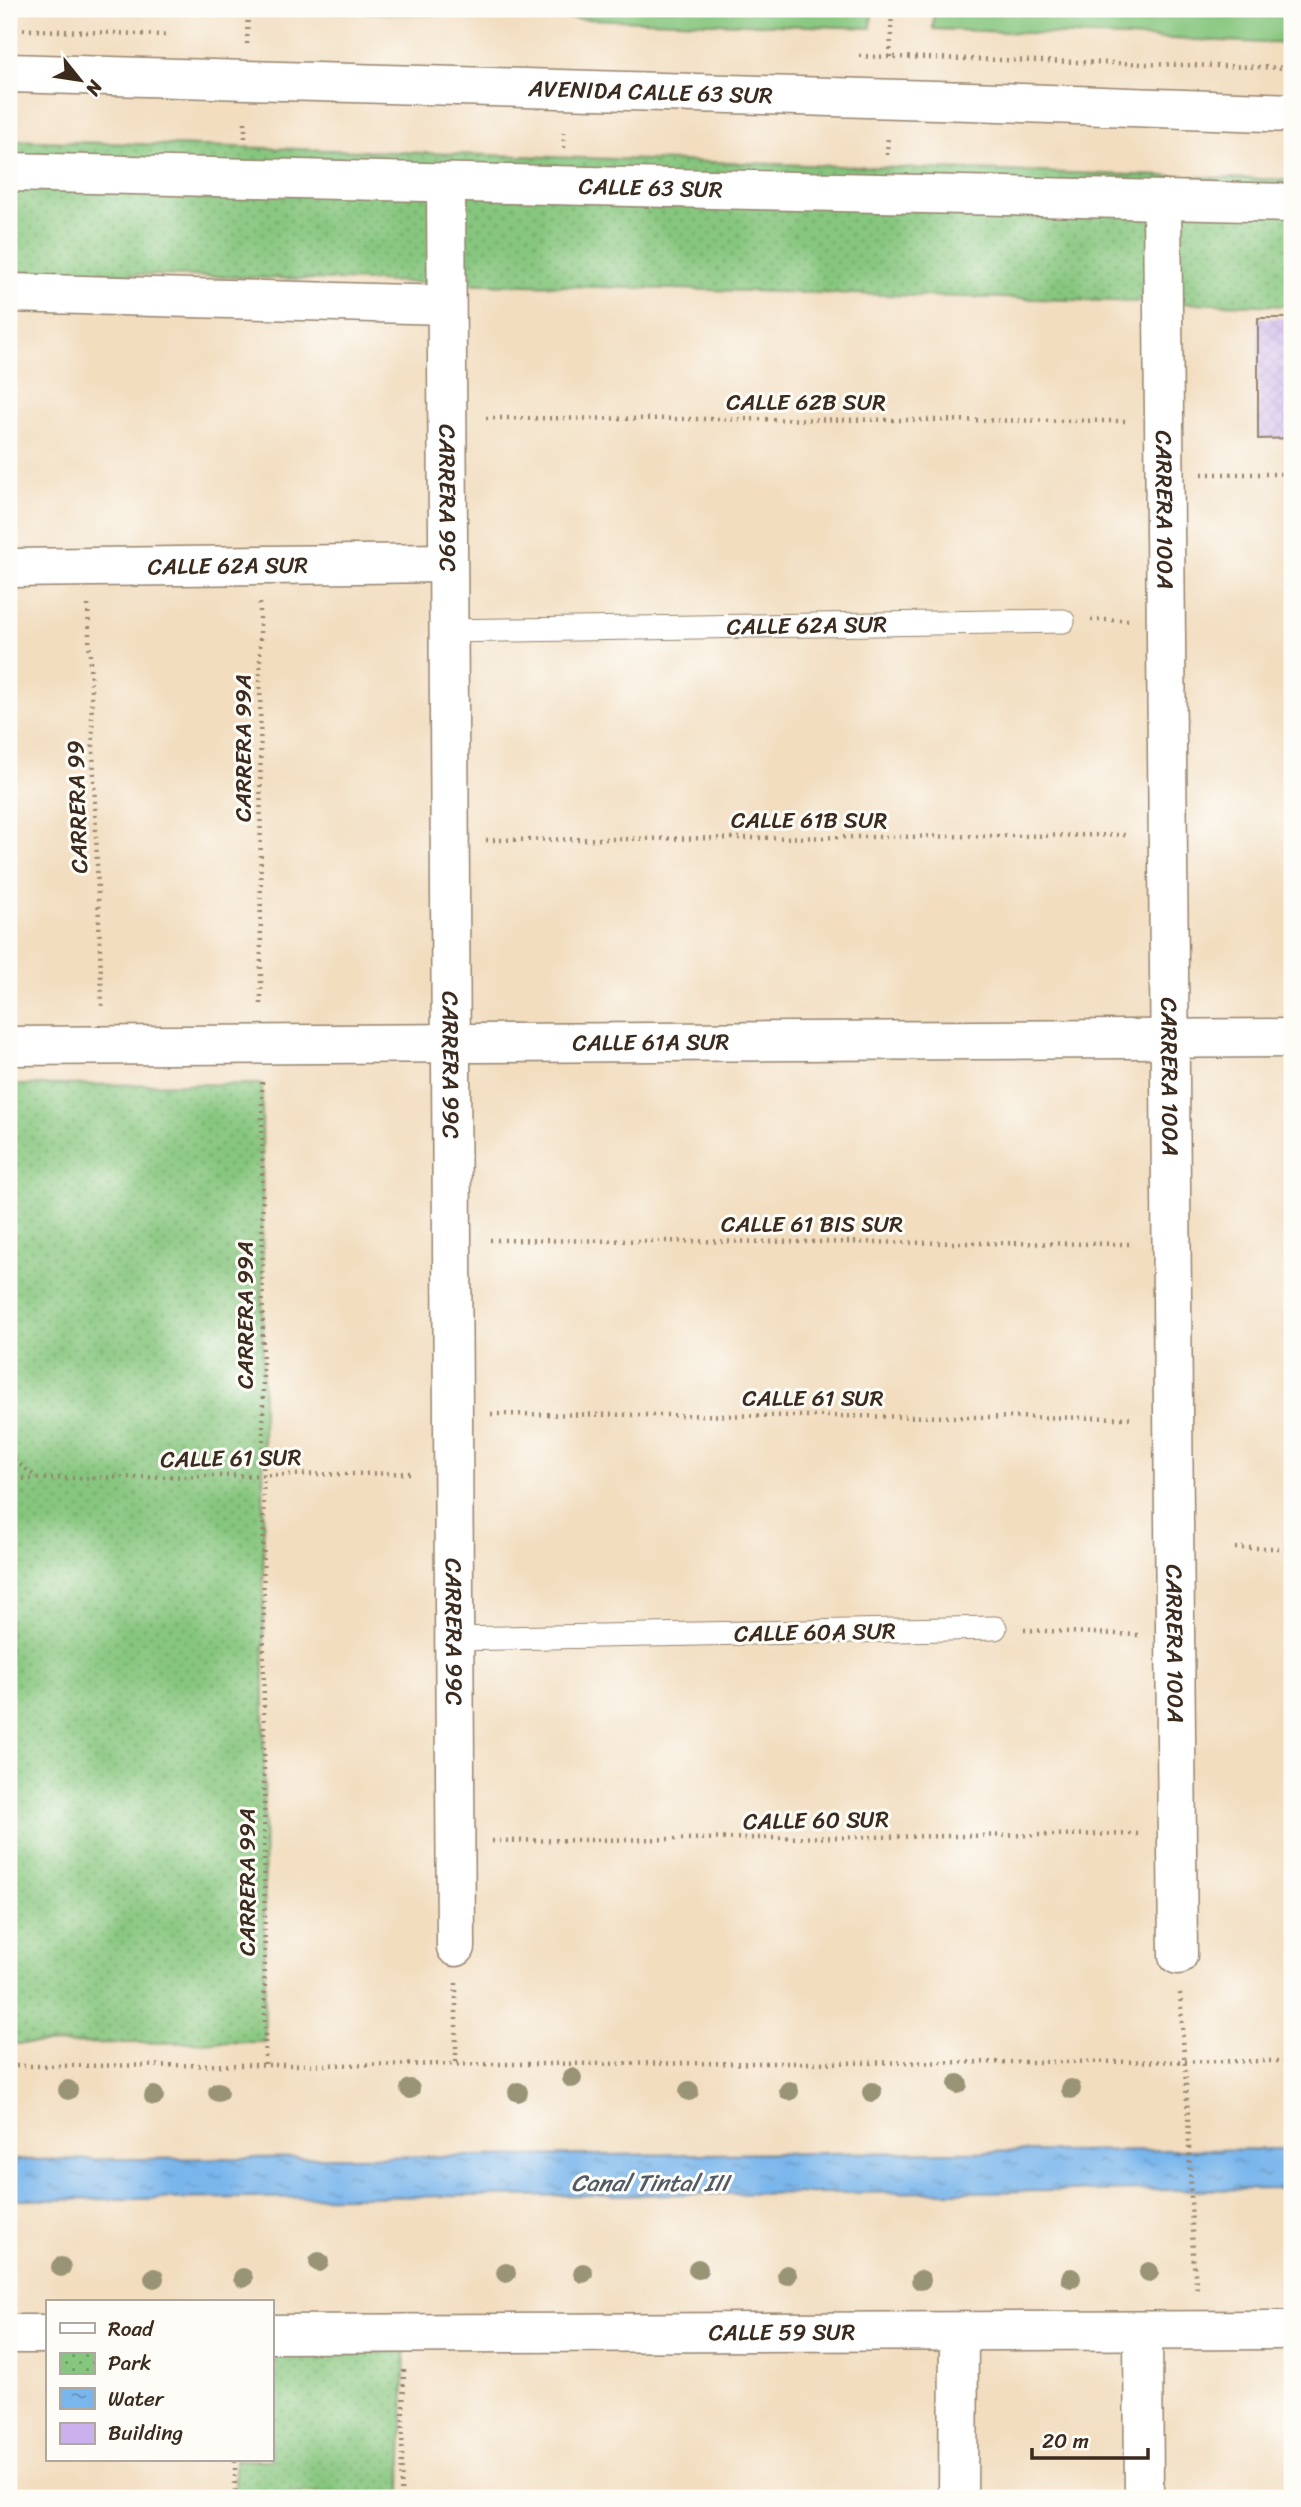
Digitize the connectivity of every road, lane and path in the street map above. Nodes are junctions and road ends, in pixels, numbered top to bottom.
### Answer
1 (9, 73) edge
2 (1292, 113) edge
3 (9, 172) edge
4 (446, 183) junction
5 (1162, 200) junction
6 (1292, 203) edge
7 (9, 293) edge
8 (446, 305) junction
9 (447, 417) junction
10 (1164, 422) junction
11 (1164, 474) junction
12 (1292, 474) edge
13 (447, 563) junction
14 (260, 565) junction
15 (87, 567) junction
16 (9, 568) edge
17 (1166, 619) junction
18 (1063, 621) joint
19 (448, 631) junction
20 (1168, 835) junction
21 (449, 841) junction
22 (1292, 1038) edge
23 (1170, 1039) junction
24 (261, 1044) junction
25 (450, 1044) junction
26 (9, 1045) edge
27 (103, 1045) junction
28 (451, 1240) junction
29 (1171, 1244) junction
30 (453, 1413) junction
31 (1173, 1418) junction
32 (9, 1455) edge
33 (453, 1473) junction
34 (263, 1475) junction
35 (39, 1478) junction
36 (9, 1479) edge
37 (1235, 1548) dead end
38 (1292, 1548) edge
39 (995, 1628) joint
40 (1175, 1637) junction
41 (454, 1639) junction
42 (1177, 1834) junction
43 (455, 1842) junction
44 (456, 1947) joint
45 (1178, 1955) joint
46 (1185, 2061) junction
47 (1292, 2061) edge
48 (456, 2064) junction
49 (265, 2065) junction
50 (9, 2066) edge
51 (1193, 2256) dead end
52 (1143, 2330) junction
53 (1292, 2330) edge
54 (405, 2333) junction
55 (959, 2333) junction
56 (9, 2334) edge
57 (46, 2334) edge
58 (273, 2334) edge
59 (235, 2462) edge
60 (235, 2498) edge
61 (401, 2498) edge
62 (958, 2498) edge
63 (1144, 2498) edge

1 - 2 street, AVENIDA CALLE 63 SUR
3 - 4 street, CALLE 63 SUR
4 - 5 street, CALLE 63 SUR
4 - 8 street, CARRERA 99C
5 - 6 street, CALLE 63 SUR
5 - 10 street, CARRERA 100A
7 - 8 street
8 - 9 street, CARRERA 99C
9 - 10 path, CALLE 62B SUR
9 - 13 street, CARRERA 99C
10 - 11 street, CARRERA 100A
11 - 12 path
11 - 17 street, CARRERA 100A
13 - 14 street, CALLE 62A SUR
13 - 19 street, CARRERA 99C
14 - 15 street, CALLE 62A SUR
14 - 24 path, CARRERA 99A
15 - 16 street, CALLE 62A SUR
15 - 27 path, CARRERA 99
17 - 18 path
17 - 20 street, CARRERA 100A
18 - 19 lane, CALLE 62A SUR
19 - 21 street, CARRERA 99C
20 - 21 path, CALLE 61B SUR
20 - 23 street, CARRERA 100A
21 - 25 street, CARRERA 99C
22 - 23 street, CALLE 61A SUR
23 - 25 street, CALLE 61A SUR
23 - 29 street, CARRERA 100A
24 - 25 street, CALLE 61A SUR
24 - 27 street, CALLE 61A SUR
24 - 34 path, CARRERA 99A
25 - 28 street, CARRERA 99C
26 - 27 street, CALLE 61A SUR
28 - 29 path, CALLE 61 BIS SUR
28 - 30 street, CARRERA 99C
29 - 31 street, CARRERA 100A
30 - 31 path, CALLE 61 SUR
30 - 33 street, CARRERA 99C
31 - 40 street, CARRERA 100A
32 - 35 path
33 - 34 path, CALLE 61 SUR
33 - 41 street, CARRERA 99C
34 - 35 path, CALLE 61 SUR
34 - 49 path, CARRERA 99A
35 - 36 path, CALLE 61 SUR
37 - 38 path
39 - 40 path
39 - 41 lane, CALLE 60A SUR
40 - 42 street, CARRERA 100A
41 - 43 street, CARRERA 99C
42 - 43 path, CALLE 60 SUR
42 - 45 street, CARRERA 100A
43 - 44 street, CARRERA 99C
44 - 48 path
45 - 46 path
46 - 47 path
46 - 48 path
46 - 51 path
48 - 49 path
49 - 50 path
52 - 53 street, CALLE 59 SUR
52 - 55 street, CALLE 59 SUR
52 - 63 street
54 - 55 street, CALLE 59 SUR
54 - 58 street, CALLE 59 SUR
54 - 61 path
55 - 62 street
56 - 57 street
59 - 60 path

